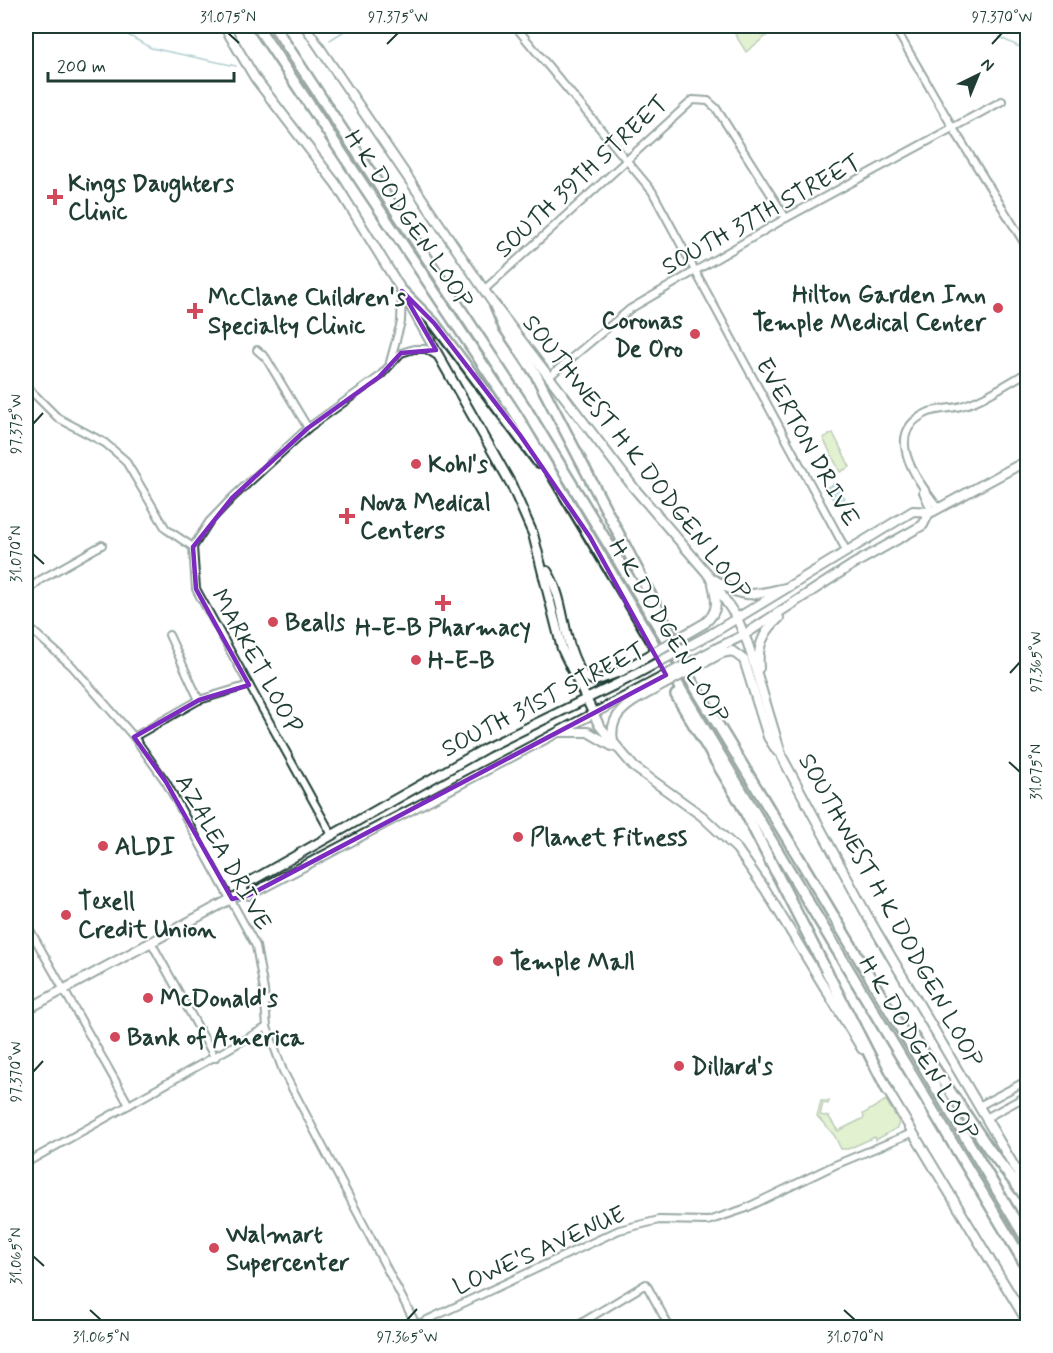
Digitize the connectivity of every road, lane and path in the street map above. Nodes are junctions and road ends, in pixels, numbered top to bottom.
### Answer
1 (224, 26) edge
2 (257, 26) edge
3 (274, 26) edge
4 (305, 26) edge
5 (515, 26) edge
6 (894, 26) edge
7 (1002, 101) dead end
8 (952, 128) junction
9 (626, 158) junction
10 (786, 218) junction
11 (1028, 249) edge
12 (695, 271) junction
13 (484, 290) junction
14 (402, 291) junction
15 (495, 306) junction
16 (257, 350) dead end
17 (441, 358) junction
18 (389, 363) junction
19 (1028, 372) edge
20 (550, 376) junction
21 (26, 386) edge
22 (308, 428) junction
23 (1028, 460) edge
24 (933, 511) junction
25 (590, 537) junction
26 (102, 544) dead end
27 (193, 547) junction
28 (846, 550) junction
29 (542, 562) junction
30 (709, 577) junction
31 (792, 587) junction
32 (26, 592) edge
33 (812, 593) junction
34 (737, 618) junction
35 (26, 625) edge
36 (643, 628) junction
37 (169, 635) dead end
38 (744, 635) junction
39 (720, 650) junction
40 (249, 685) junction
41 (761, 687) junction
42 (638, 694) junction
43 (199, 700) junction
44 (585, 700) junction
45 (593, 715) junction
46 (554, 732) junction
47 (134, 737) junction
48 (615, 746) junction
49 (782, 757) junction
50 (745, 770) junction
51 (332, 835) junction
52 (242, 893) junction
53 (232, 899) junction
54 (26, 923) edge
55 (151, 942) junction
56 (861, 960) junction
57 (63, 990) junction
58 (26, 1010) edge
59 (267, 1027) junction
60 (215, 1058) junction
61 (1028, 1080) edge
62 (888, 1091) junction
63 (1028, 1095) edge
64 (129, 1105) junction
65 (979, 1106) junction
66 (986, 1118) junction
67 (912, 1132) junction
68 (26, 1163) edge
69 (1028, 1190) edge
70 (1028, 1200) edge
71 (1028, 1242) edge
72 (1028, 1269) edge
73 (1028, 1323) edge
74 (415, 1327) edge
75 (572, 1327) edge
76 (670, 1328) edge

1 - 14 main road
2 - 25 highway, H K DODGEN LOOP
3 - 50 highway, H K DODGEN LOOP
4 - 13 main road, SOUTHWEST H K DODGEN LOOP
5 - 9 street, EVERTON DRIVE
6 - 8 street
7 - 8 street, SOUTH 37TH STREET
8 - 10 street, SOUTH 37TH STREET
8 - 11 street
9 - 10 street, SOUTH 39TH STREET
9 - 12 street, EVERTON DRIVE
9 - 13 street, SOUTH 39TH STREET
10 - 12 street, SOUTH 37TH STREET
12 - 20 street, SOUTH 37TH STREET
12 - 28 street, EVERTON DRIVE
13 - 15 main road, SOUTHWEST H K DODGEN LOOP
14 - 17 main road
14 - 18 street
14 - 25 highway
15 - 20 main road, SOUTHWEST H K DODGEN LOOP
15 - 50 highway
16 - 22 street
17 - 18 street
17 - 29 main road
18 - 22 street
19 - 24 street
20 - 30 main road, SOUTHWEST H K DODGEN LOOP
21 - 27 street
22 - 27 street
23 - 24 main road, SOUTH 31ST STREET
24 - 28 main road, SOUTH 31ST STREET
24 - 33 main road, SOUTH 31ST STREET
25 - 36 highway, H K DODGEN LOOP
26 - 32 street
27 - 40 street, MARKET LOOP
28 - 31 main road, SOUTH 31ST STREET
29 - 30 main road, bridge
29 - 44 main road
30 - 31 main road
30 - 34 main road, SOUTHWEST H K DODGEN LOOP
31 - 34 main road, SOUTH 31ST STREET
33 - 38 main road, SOUTH 31ST STREET
33 - 41 main road
34 - 38 main road, SOUTHWEST H K DODGEN LOOP
34 - 44 main road, SOUTH 31ST STREET, bridge
35 - 47 street, AZALEA DRIVE
36 - 62 highway
36 - 72 highway, H K DODGEN LOOP
37 - 43 street
38 - 39 main road, SOUTH 31ST STREET
38 - 41 main road, SOUTHWEST H K DODGEN LOOP
39 - 42 main road, SOUTH 31ST STREET, bridge
39 - 49 main road
40 - 43 street
40 - 51 street, MARKET LOOP
41 - 49 main road, SOUTHWEST H K DODGEN LOOP
42 - 45 main road, SOUTH 31ST STREET
42 - 48 main road
43 - 47 street
44 - 45 main road
44 - 51 main road, SOUTH 31ST STREET
45 - 46 main road, SOUTH 31ST STREET
45 - 48 main road
46 - 48 main road
46 - 52 main road, SOUTH 31ST STREET
47 - 53 street, AZALEA DRIVE
48 - 62 main road
49 - 65 main road, SOUTHWEST H K DODGEN LOOP
50 - 56 highway, H K DODGEN LOOP
51 - 52 main road, SOUTH 31ST STREET
52 - 53 main road, SOUTH 31ST STREET
53 - 55 main road, SOUTH 31ST STREET
53 - 59 street, AZALEA DRIVE
54 - 57 street
55 - 57 main road, SOUTH 31ST STREET
55 - 60 street
56 - 70 highway
56 - 71 highway, H K DODGEN LOOP
57 - 58 main road, SOUTH 31ST STREET
57 - 64 street
59 - 60 street
59 - 74 street, AZALEA DRIVE
60 - 64 street
61 - 65 street
62 - 67 main road
63 - 66 street
64 - 68 street
65 - 66 main road, SOUTHWEST H K DODGEN LOOP
66 - 69 main road, SOUTHWEST H K DODGEN LOOP
67 - 73 main road
67 - 74 street, LOWE'S AVENUE
75 - 76 street

